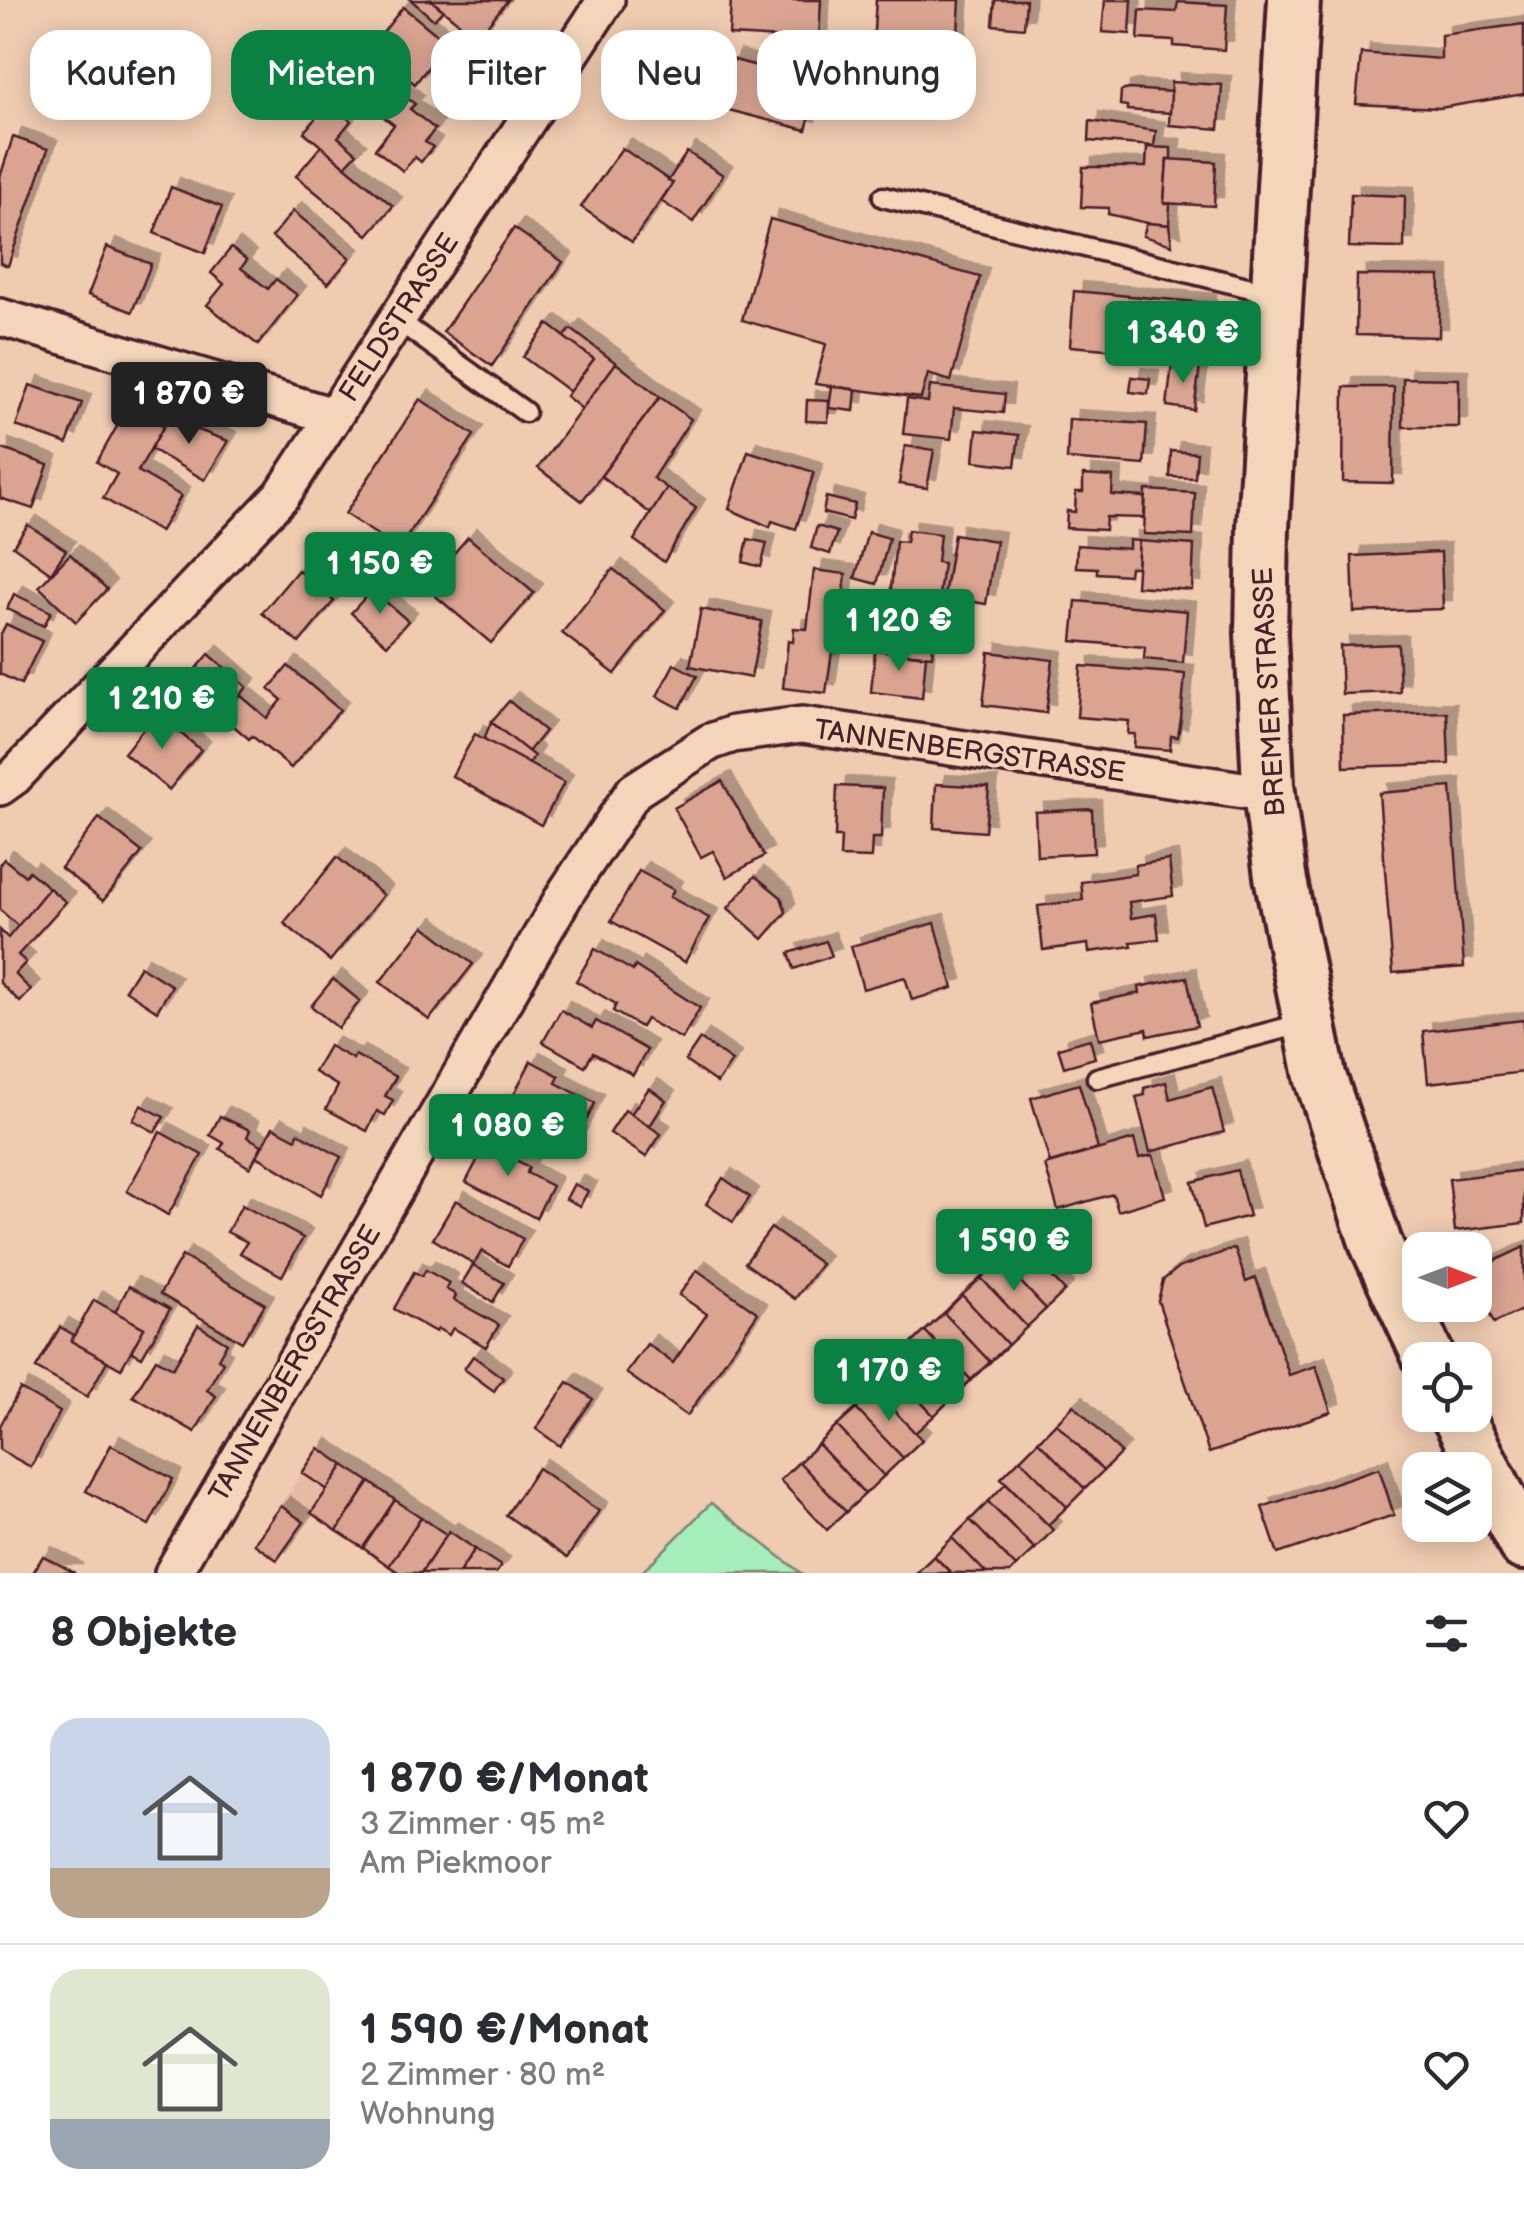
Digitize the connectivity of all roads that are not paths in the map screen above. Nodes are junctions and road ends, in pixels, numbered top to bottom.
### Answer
1 (606, 0) edge
2 (1294, 0) edge
3 (884, 197) dead end
4 (1275, 294) junction
5 (0, 318) edge
6 (396, 319) junction
7 (525, 412) dead end
8 (333, 416) junction
9 (0, 787) edge
10 (1270, 794) junction
11 (1308, 1022) junction
12 (1097, 1078) dead end
13 (1422, 1342) edge
14 (1467, 1432) edge
15 (1524, 1544) edge
16 (173, 1573) edge

1 - 6 street, FELDSTRASSE
2 - 4 main road, BREMER STRASSE
3 - 4 lane
4 - 10 main road, BREMER STRASSE
5 - 8 street
6 - 7 lane
6 - 8 street, FELDSTRASSE
8 - 9 street, FELDSTRASSE
10 - 11 main road, BREMER STRASSE
10 - 16 street, TANNENBERGSTRASSE
11 - 12 lane
11 - 13 main road, BREMER STRASSE
14 - 15 main road

